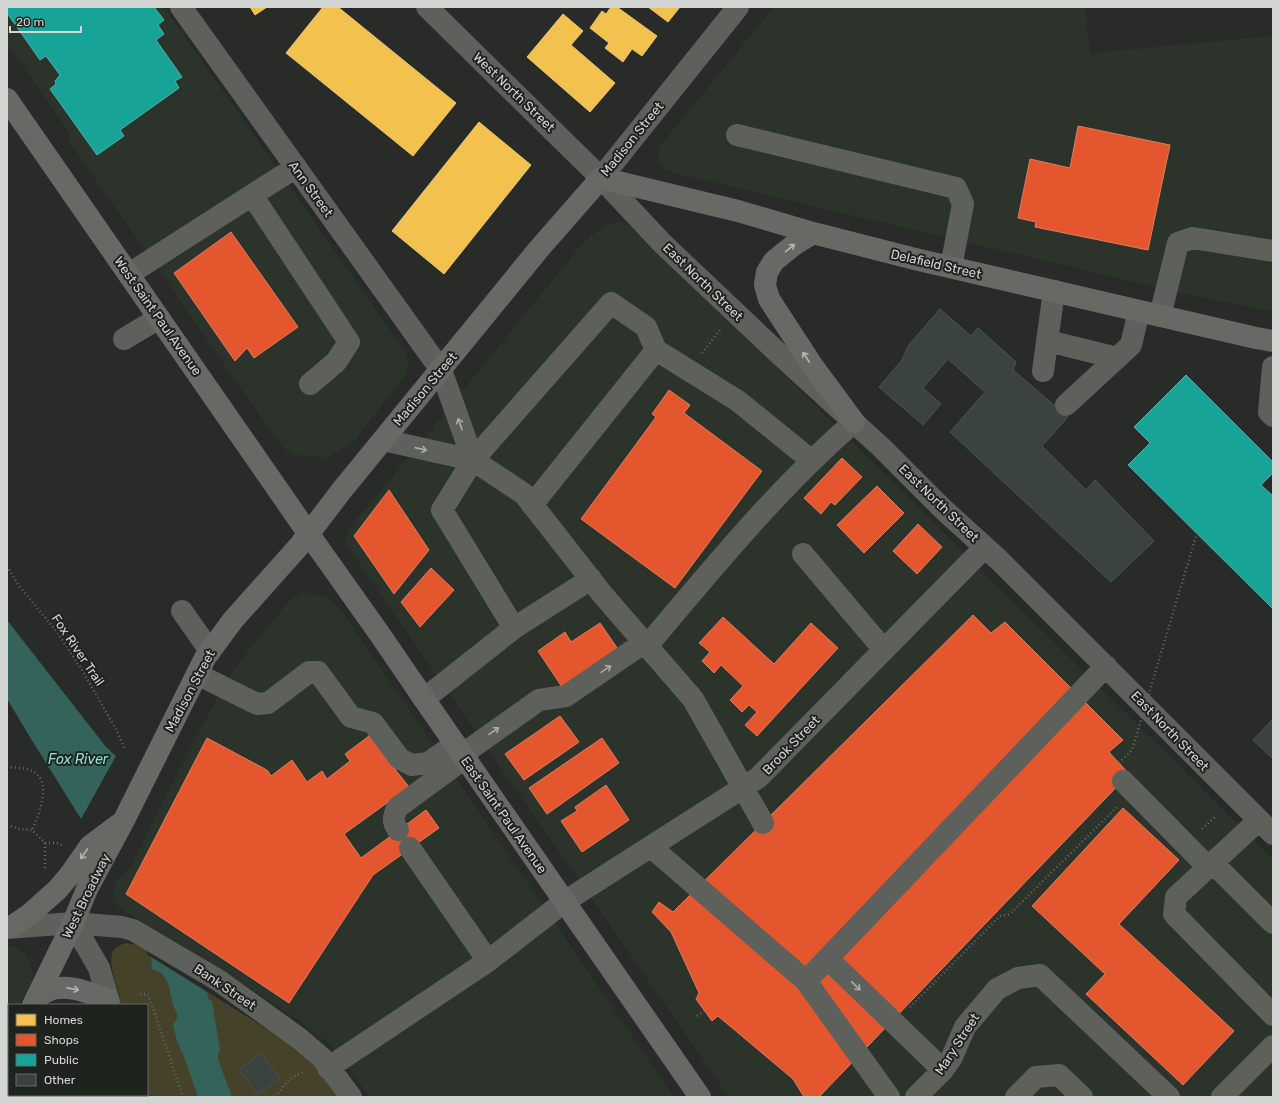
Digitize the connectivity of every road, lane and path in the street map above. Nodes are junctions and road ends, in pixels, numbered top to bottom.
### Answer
1 (181, 7) edge
2 (738, 7) edge
3 (430, 8) edge
4 (7, 99) edge
5 (736, 135) dead end
6 (296, 167) junction
7 (601, 178) junction
8 (252, 196) junction
9 (813, 233) junction
10 (1273, 251) edge
11 (951, 267) junction
12 (129, 274) junction
13 (1054, 291) junction
14 (1139, 311) junction
15 (1160, 316) junction
16 (159, 318) junction
17 (124, 339) dead end
18 (1048, 341) junction
19 (1273, 341) edge
20 (656, 350) junction
21 (1117, 358) junction
22 (1273, 367) edge
23 (441, 370) junction
24 (1043, 371) dead end
25 (310, 384) dead end
26 (1066, 406) dead end
27 (1273, 416) edge
28 (854, 422) junction
29 (383, 440) junction
30 (473, 460) junction
31 (812, 461) junction
32 (532, 504) junction
33 (308, 533) junction
34 (1197, 533) dead end
35 (985, 547) junction
36 (803, 554) dead end
37 (7, 566) edge
38 (592, 579) junction
39 (182, 611) dead end
40 (514, 628) junction
41 (646, 644) junction
42 (884, 650) junction
43 (210, 651) junction
44 (1106, 666) junction
45 (197, 674) junction
46 (424, 699) junction
47 (125, 750) dead end
48 (461, 752) junction
49 (7, 767) edge
50 (1121, 772) joint
51 (140, 788) joint
52 (743, 789) junction
53 (1118, 805) dead end
54 (1216, 816) dead end
55 (124, 820) junction
56 (763, 823) dead end
57 (7, 825) edge
58 (1266, 827) edge
59 (32, 830) junction
60 (398, 830) dead end
61 (45, 843) junction
62 (1185, 844) junction
63 (651, 847) junction
64 (67, 848) dead end
65 (410, 848) dead end
66 (1210, 865) junction
67 (48, 873) dead end
68 (564, 902) junction
69 (73, 923) junction
70 (1273, 923) edge
71 (9, 928) edge
72 (828, 959) junction
73 (488, 961) junction
74 (806, 982) junction
75 (140, 994) dead end
76 (35, 1000) edge
77 (109, 1002) edge
78 (704, 1011) dead end
79 (904, 1012) dead end
80 (697, 1016) dead end
81 (1273, 1016) edge
82 (1273, 1046) edge
83 (327, 1065) junction
84 (943, 1070) junction
85 (184, 1097) edge
86 (276, 1097) edge
87 (351, 1097) edge
88 (700, 1097) edge
89 (889, 1097) edge
90 (916, 1097) edge
91 (1016, 1097) edge
92 (1082, 1097) edge
93 (1169, 1097) edge
94 (1222, 1097) edge

1 - 6 street, Ann Street
2 - 7 street, Madison Street
3 - 7 street, West North Street
4 - 12 main road, West Saint Paul Avenue
5 - 11 street
6 - 8 street
6 - 23 street, Ann Street
7 - 9 main road, Delafield Street
7 - 23 main road, Madison Street
7 - 28 street, East North Street
8 - 12 street
8 - 25 street
9 - 11 main road, Delafield Street
28 -> 9 main road
10 - 15 street
11 - 13 main road, Delafield Street
12 - 16 main road, West Saint Paul Avenue
13 - 14 main road, Delafield Street
13 - 18 street
14 - 15 main road, Delafield Street
14 - 21 street
15 - 19 main road, Delafield Street
16 - 17 street
16 - 33 main road, West Saint Paul Avenue
18 - 21 street
18 - 24 street
20 - 30 street
20 - 31 street
20 - 32 street
21 - 26 street
22 - 27 street
23 - 29 main road, Madison Street
30 -> 23 street, Ann Street
28 - 31 street
28 - 35 street, East North Street
29 -> 30 street
29 - 33 main road, Madison Street
30 - 32 street
30 - 40 street
31 - 41 street
32 - 38 street
33 - 43 main road, Madison Street
33 - 46 main road, East Saint Paul Avenue
34 - 50 path, bridge
35 - 42 street, Brook Street
35 - 44 street, East North Street
36 - 42 street
37 - 47 path, Fox River Trail
38 - 40 street
38 - 41 street
39 - 43 street
40 - 46 street
48 -> 41 street
41 - 52 street
42 - 52 street, Brook Street
43 - 45 main road, Madison Street
44 - 58 street, East North Street
44 - 72 street
45 - 48 street
45 - 51 main road, Madison Street
46 - 48 main road, East Saint Paul Avenue
48 - 60 street
48 - 68 main road, East Saint Paul Avenue
49 - 59 path
50 - 62 street
51 - 55 main road, West Broadway
52 - 56 street
52 - 63 street, Brook Street
53 - 79 path
54 - 62 path
55 - 69 main road, West Broadway
55 -> 71 main road
57 - 59 path
58 - 66 street
59 - 61 path
61 - 64 path
61 - 67 path
62 - 66 street
63 - 68 street, Brook Street
63 - 74 street
65 - 73 street
66 - 70 street
66 - 81 street
68 - 73 street, Brook Street
68 - 88 main road, East Saint Paul Avenue
69 - 71 street, Bank Street
69 - 76 main road, West Broadway
69 - 77 street
69 - 83 street, Bank Street
72 - 74 street
72 -> 84 street
73 - 83 street, Brook Street
74 - 89 street
75 - 85 path
76 -> 77 main road
78 - 80 path
82 - 94 street
83 - 86 path
83 - 87 street, Bank Street
84 - 90 street, Mary Street
84 - 93 street, Mary Street
91 - 92 street

